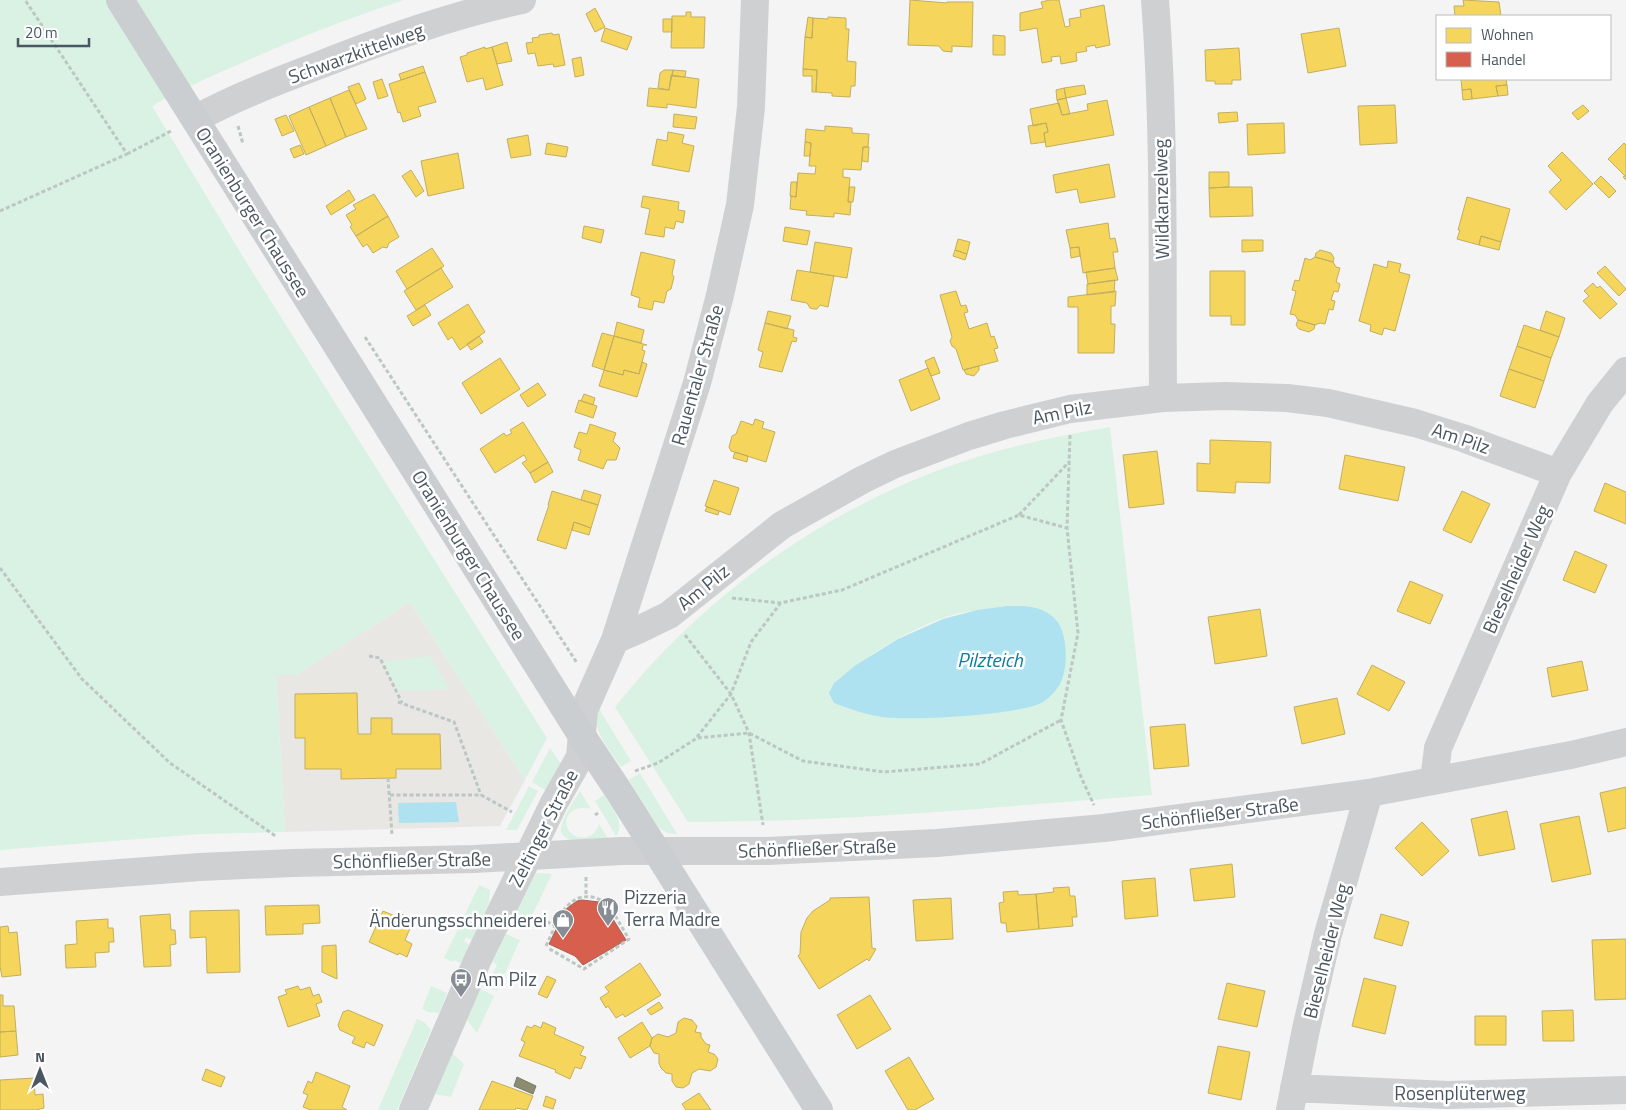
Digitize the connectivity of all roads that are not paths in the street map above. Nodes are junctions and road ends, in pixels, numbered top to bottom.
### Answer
1 (120, 0) edge
2 (522, 0) edge
3 (755, 0) edge
4 (1155, 0) edge
5 (194, 119) junction
6 (1626, 371) edge
7 (1163, 398) junction
8 (1558, 473) junction
9 (615, 640) junction
10 (582, 736) junction
11 (1626, 742) edge
12 (1434, 780) junction
13 (1369, 793) junction
14 (656, 851) junction
15 (528, 856) junction
16 (0, 882) edge
17 (1626, 1090) edge
18 (1292, 1099) edge
19 (413, 1110) edge
20 (819, 1110) edge

1 - 5 main road, Oranienburger Chaussee
2 - 5 street, Schwarzkittelweg
3 - 9 street, Rauentaler Straße
4 - 7 street, Wildkanzelweg
5 - 10 main road, Oranienburger Chaussee
6 - 8 street, Bieselheider Weg
7 - 8 street, Am Pilz
7 - 9 street, Am Pilz
8 - 12 street, Bieselheider Weg
9 - 10 street, Rauentaler Straße
10 - 14 main road, Oranienburger Chaussee
10 - 15 street, Zeltinger Straße
11 - 12 street, Schönfließer Straße
12 - 13 street, Schönfließer Straße
13 - 14 street, Schönfließer Straße
13 - 18 street, Bieselheider Weg
14 - 15 street, Schönfließer Straße
14 - 20 main road, Oranienburger Chaussee
15 - 16 street, Schönfließer Straße
15 - 19 street, Zeltinger Straße
17 - 18 street, Rosenplüterweg

